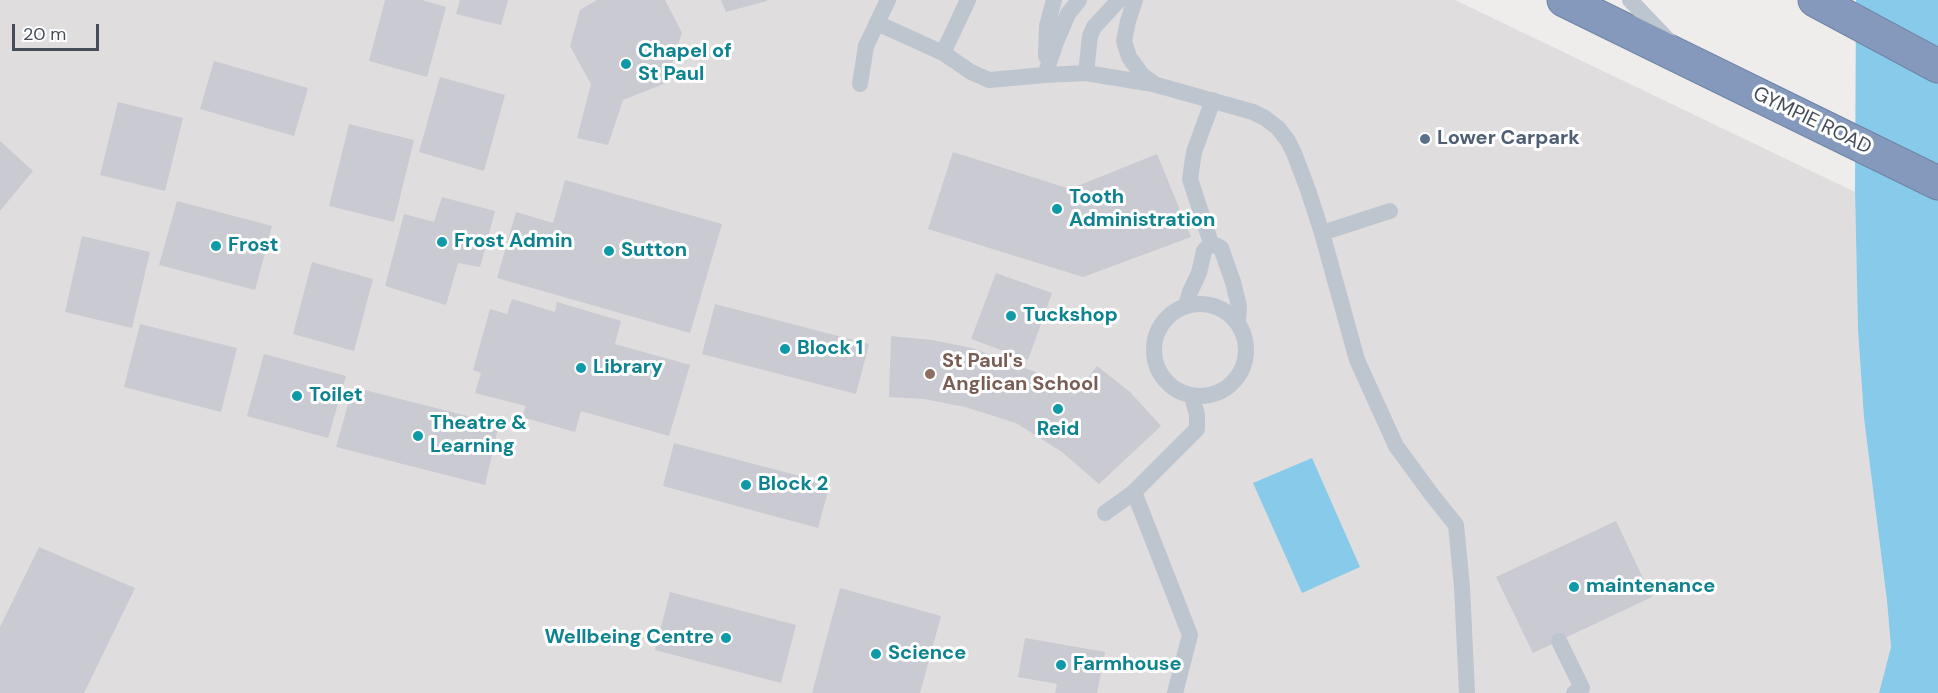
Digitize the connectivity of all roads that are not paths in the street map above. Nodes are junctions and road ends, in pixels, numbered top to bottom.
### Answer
1 (888, 0) edge
2 (968, 0) edge
3 (1054, 0) edge
4 (1079, 0) edge
5 (1119, 0) edge
6 (1135, 0) edge
7 (1564, 0) edge
8 (1630, 0) edge
9 (1815, 0) edge
10 (877, 23) junction
11 (944, 53) junction
12 (1687, 59) junction
13 (1938, 66) edge
14 (1086, 73) junction
15 (1045, 75) junction
16 (860, 84) dead end
17 (1153, 84) junction
18 (1212, 100) junction
19 (1938, 183) edge
20 (1390, 211) dead end
21 (1322, 233) junction
22 (1210, 243) junction
23 (1186, 306) junction
24 (1238, 322) junction
25 (1192, 396) junction
26 (1134, 492) junction
27 (1105, 513) dead end
28 (1559, 640) dead end
29 (1175, 693) edge
30 (1467, 693) edge
31 (1574, 693) edge

1 - 10 lane
2 - 11 lane
3 - 15 lane
4 - 15 lane
5 - 14 lane
6 - 17 lane
7 - 12 highway, GYMPIE ROAD
8 - 12 lane, GYMPIE ROAD
9 - 13 highway
10 - 11 lane
10 - 16 lane
11 - 15 lane
12 - 19 highway, GYMPIE ROAD
14 - 15 lane
14 - 17 lane
17 - 18 lane
18 - 21 lane
18 - 22 lane
20 - 21 lane
21 - 30 lane
22 - 23 lane
22 - 24 lane
23 - 24 lane
23 - 25 lane
24 - 25 lane
25 - 26 lane
26 - 27 lane
26 - 29 lane
28 - 31 lane

